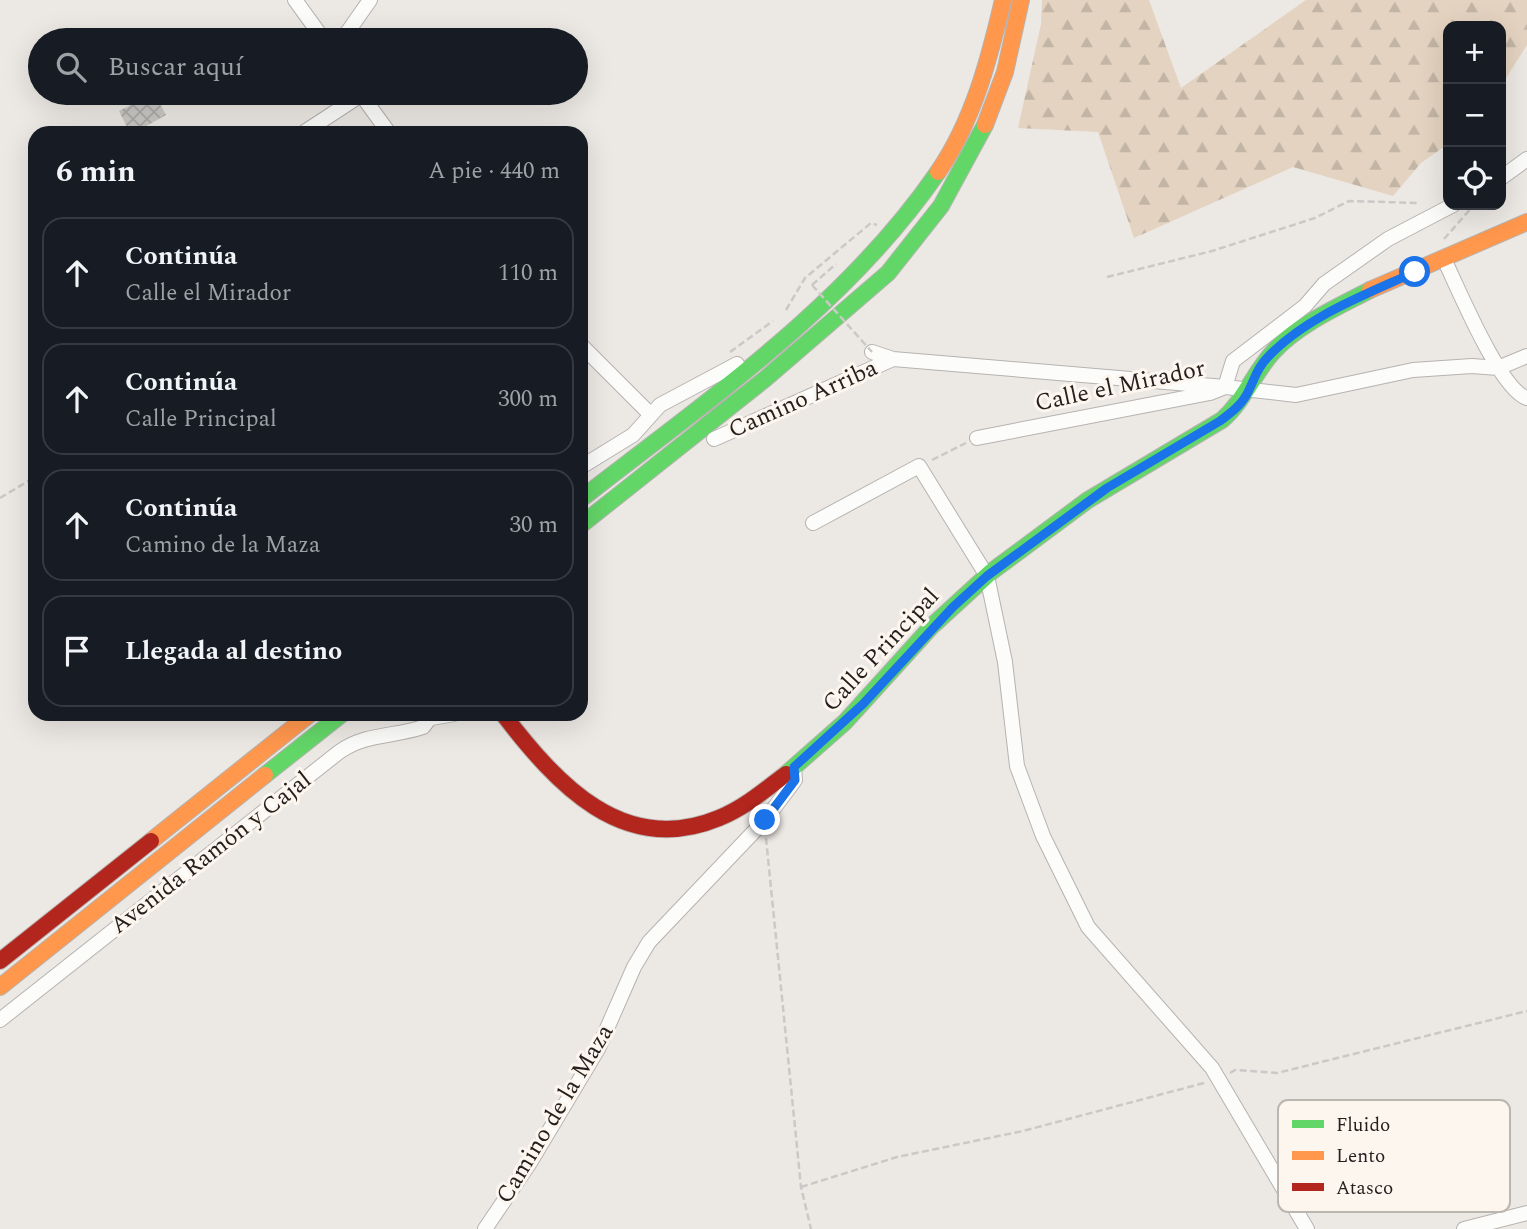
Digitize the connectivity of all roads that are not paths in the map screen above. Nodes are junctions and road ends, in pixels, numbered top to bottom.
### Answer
1 (295, 0) edge
2 (370, 0) edge
3 (1003, 0) edge
4 (1021, 0) edge
5 (315, 28) edge
6 (350, 28) edge
7 (345, 105) edge
8 (369, 105) edge
9 (313, 126) edge
10 (384, 126) edge
11 (1527, 159) edge
12 (1506, 174) edge
13 (1443, 210) edge
14 (1527, 222) edge
15 (1444, 259) junction
16 (782, 340) junction
17 (588, 352) edge
18 (872, 352) road end
19 (1527, 356) edge
20 (892, 359) junction
21 (1497, 368) junction
22 (1225, 387) junction
23 (1249, 391) junction
24 (1527, 398) edge
25 (650, 414) junction
26 (977, 438) road end
27 (714, 439) dead end
28 (588, 463) edge
29 (588, 493) edge
30 (588, 518) edge
31 (813, 523) dead end
32 (987, 576) junction
33 (301, 721) edge
34 (333, 721) edge
35 (428, 721) edge
36 (506, 721) edge
37 (794, 767) junction
38 (0, 961) edge
39 (0, 986) edge
40 (0, 1020) edge
41 (1278, 1180) edge
42 (1297, 1212) edge
43 (1527, 1213) edge
44 (485, 1229) edge
45 (1307, 1229) edge
46 (1464, 1229) edge

1 - 5 street
2 - 6 street
3 - 16 main road
4 - 30 main road
7 - 9 street
8 - 10 street
11 - 12 street
13 - 22 street
14 - 15 main road
15 - 21 street
15 - 23 main road
16 - 25 street
16 - 29 main road
17 - 25 street
18 - 20 street
19 - 21 street
20 - 22 street
20 - 27 street, Camino Arriba
21 - 23 street
21 - 24 street
22 - 23 street, Calle el Mirador
22 - 26 street, Calle el Mirador
23 - 32 main road, Calle Principal
25 - 28 street
31 - 32 street
32 - 37 main road, Calle Principal
32 - 41 street
33 - 38 main road
34 - 39 main road
35 - 40 street, Avenida Ramón y Cajal
36 - 37 main road, Calle Principal
37 - 44 street, Camino de la Maza
42 - 45 street
43 - 46 street

